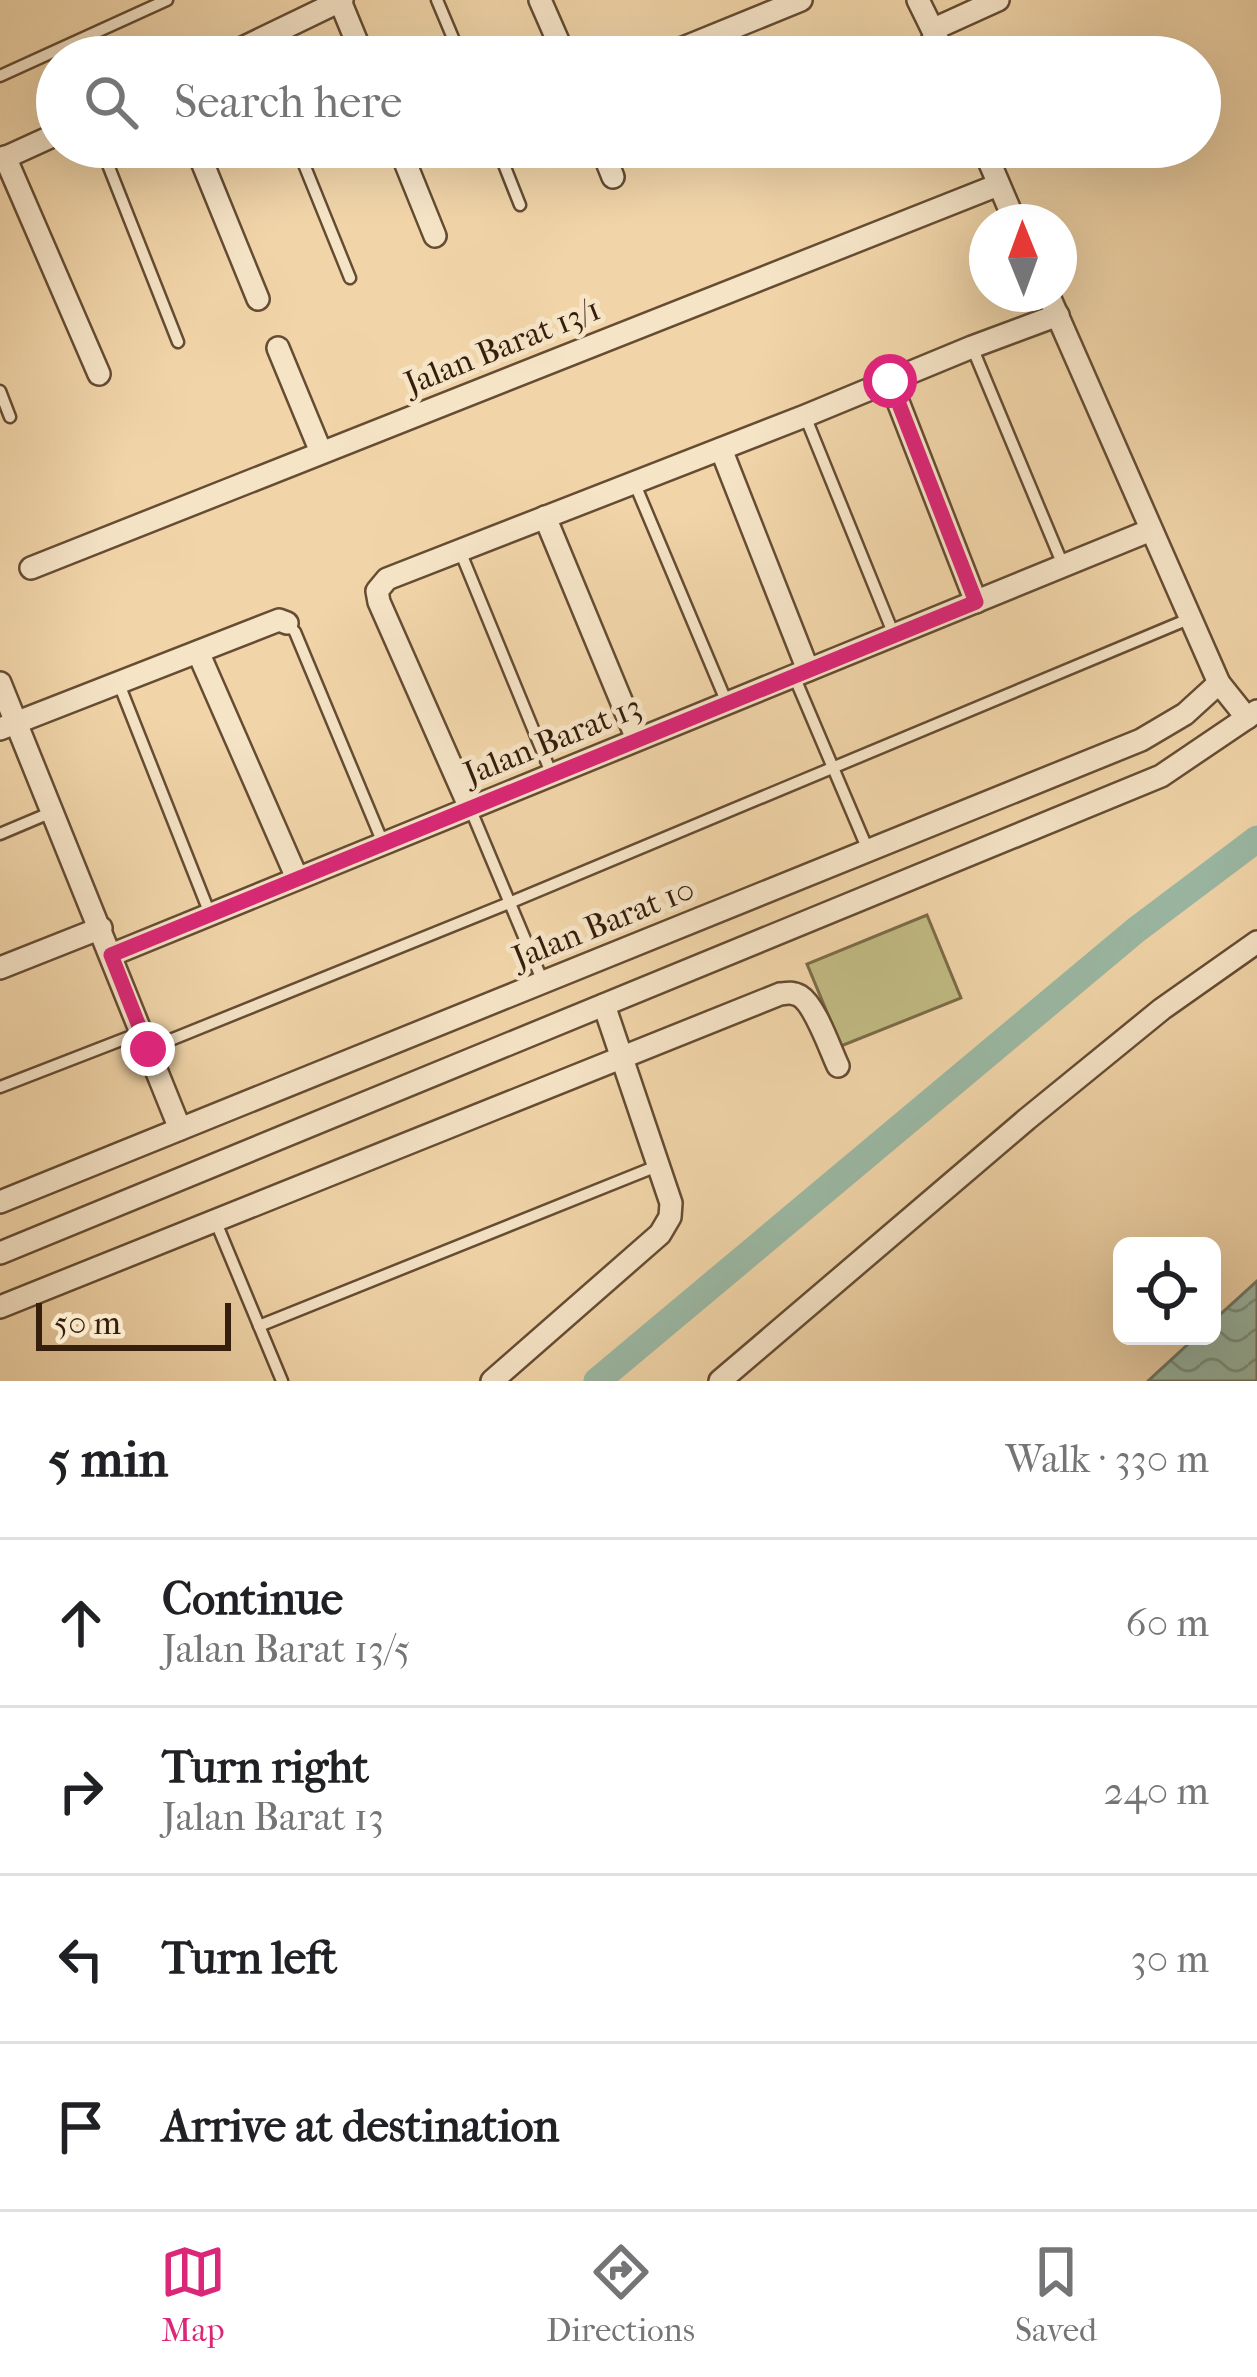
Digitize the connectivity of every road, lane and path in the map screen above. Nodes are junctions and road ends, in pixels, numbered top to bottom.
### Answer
1 (167, 0) edge
2 (341, 0) edge
3 (437, 0) edge
4 (801, 0) edge
5 (918, 0) edge
6 (998, 0) edge
7 (543, 1) edge
8 (934, 29) junction
9 (88, 36) edge
10 (280, 36) edge
11 (355, 36) edge
12 (452, 36) edge
13 (557, 36) edge
14 (713, 36) edge
15 (929, 36) edge
16 (937, 36) edge
17 (36, 60) edge
18 (0, 76) edge
19 (36, 144) edge
20 (3, 159) edge
21 (109, 168) edge
22 (205, 168) edge
23 (305, 168) edge
24 (407, 168) edge
25 (505, 168) edge
26 (610, 168) edge
27 (991, 168) edge
28 (613, 177) dead end
29 (998, 185) junction
30 (1007, 204) edge
31 (520, 205) dead end
32 (435, 236) dead end
33 (350, 278) dead end
34 (258, 299) dead end
35 (1040, 312) edge
36 (1056, 312) edge
37 (178, 342) dead end
38 (972, 347) junction
39 (278, 348) dead end
40 (99, 374) dead end
41 (890, 381) junction
42 (0, 392) edge
43 (806, 416) junction
44 (10, 417) dead end
45 (721, 449) junction
46 (321, 452) junction
47 (634, 482) junction
48 (545, 517) junction
49 (1151, 530) junction
50 (460, 551) junction
51 (1063, 566) junction
52 (31, 568) dead end
53 (976, 602) junction
54 (1191, 618) junction
55 (287, 623) joint
56 (894, 635) junction
57 (198, 652) junction
58 (801, 673) junction
59 (0, 683) edge
60 (1219, 683) junction
61 (119, 684) junction
62 (727, 703) junction
63 (1252, 715) edge
64 (8, 726) edge
65 (637, 739) junction
66 (833, 768) junction
67 (552, 775) junction
68 (470, 808) junction
69 (53, 812) junction
70 (0, 834) edge
71 (383, 843) junction
72 (868, 850) junction
73 (297, 878) junction
74 (509, 903) junction
75 (210, 914) junction
76 (101, 928) junction
77 (1257, 942) edge
78 (111, 955) junction
79 (0, 968) edge
80 (543, 982) junction
81 (604, 1005) junction
82 (145, 1041) junction
83 (621, 1056) junction
84 (838, 1066) dead end
85 (0, 1087) edge
86 (180, 1129) junction
87 (659, 1166) junction
88 (0, 1202) edge
89 (215, 1220) junction
90 (0, 1253) edge
91 (0, 1306) edge
92 (259, 1326) junction
93 (282, 1381) edge
94 (492, 1381) edge
95 (720, 1381) edge

1 - 9 lane
2 - 10 street
2 - 11 street
3 - 12 lane
4 - 14 street
5 - 8 street
6 - 8 street
7 - 13 street
8 - 15 lane
8 - 16 street
17 - 18 lane
19 - 20 street
20 - 40 street
21 - 37 lane
22 - 34 street
23 - 33 lane
24 - 32 street
25 - 31 lane
26 - 28 street
27 - 29 street
29 - 30 street
29 - 46 street, Jalan Barat 13/1
35 - 38 street
36 - 49 street
38 - 41 street
38 - 51 lane
39 - 46 street
41 - 43 street
41 - 53 street
42 - 44 lane
43 - 45 street
43 - 56 lane
45 - 47 street
45 - 58 street
46 - 52 street, Jalan Barat 13/1
47 - 48 street
47 - 62 lane
48 - 50 street
48 - 65 street
49 - 51 street, Jalan Barat 13
49 - 54 street
50 - 67 lane
50 - 68 street
51 - 53 street, Jalan Barat 13
53 - 56 street, Jalan Barat 13
54 - 60 street
54 - 66 lane
55 - 57 street
55 - 71 lane
56 - 58 street, Jalan Barat 13
57 - 61 street
57 - 73 street
58 - 62 street, Jalan Barat 13
58 - 66 lane
59 - 64 street
60 - 63 street
60 - 72 street, Jalan Barat 10
61 - 64 street
61 - 75 lane
62 - 65 street, Jalan Barat 13
63 - 81 street
64 - 69 street
65 - 67 street, Jalan Barat 13
66 - 72 lane
66 - 74 lane
67 - 68 street, Jalan Barat 13
68 - 71 street, Jalan Barat 13
68 - 74 lane
69 - 70 lane
69 - 76 street
71 - 73 street, Jalan Barat 13
72 - 80 street, Jalan Barat 10
73 - 75 street, Jalan Barat 13
74 - 80 lane
74 - 82 lane
75 - 78 street, Jalan Barat 13
76 - 78 street
76 - 79 street
77 - 95 street
78 - 82 street
80 - 86 street, Jalan Barat 10
81 - 83 street
81 - 90 street
82 - 85 lane
82 - 86 street
83 - 84 street
83 - 87 street
83 - 89 street
86 - 88 street, Jalan Barat 10
87 - 92 lane
87 - 94 street
89 - 91 street
89 - 92 lane
92 - 93 lane

